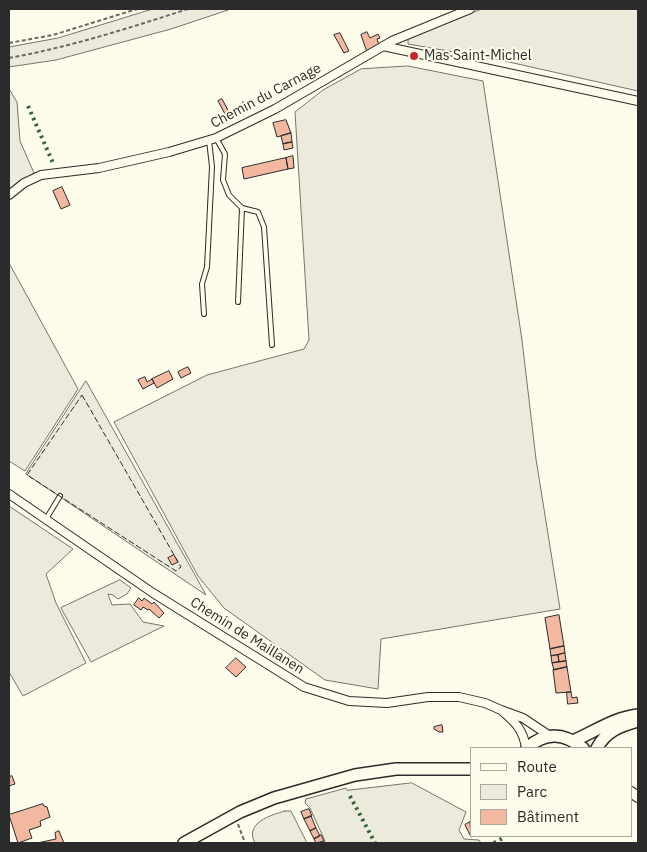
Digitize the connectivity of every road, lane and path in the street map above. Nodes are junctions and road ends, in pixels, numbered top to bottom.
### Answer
1 (137, 9) edge
2 (188, 9) edge
3 (470, 9) edge
4 (9, 43) edge
5 (383, 46) junction
6 (9, 58) edge
7 (638, 101) edge
8 (212, 140) junction
9 (9, 195) edge
10 (242, 208) junction
11 (238, 302) dead end
12 (204, 314) dead end
13 (272, 345) dead end
14 (9, 494) edge
15 (60, 496) dead end
16 (46, 519) junction
17 (501, 710) junction
18 (638, 715) edge
19 (638, 721) edge
20 (550, 736) junction
21 (573, 740) junction
22 (526, 747) edge
23 (528, 747) edge
24 (582, 747) edge
25 (597, 747) edge
26 (470, 769) edge
27 (234, 815) junction
28 (184, 843) edge
29 (245, 843) edge

1 - 4 path
2 - 6 path
3 - 5 street, Chemin du Carnage
5 - 7 street
5 - 8 street, Chemin du Carnage
8 - 9 street, Chemin du Carnage
8 - 10 lane
8 - 12 lane
10 - 11 lane
10 - 13 lane
14 - 16 street, Chemin de Maillanen
15 - 16 lane
16 - 17 street, Chemin de Maillanen
17 - 20 street, Chemin de Maillanen
17 - 22 street
18 - 21 main road
19 - 25 main road
20 - 21 main road
20 - 23 main road
21 - 24 main road
26 - 27 main road
27 - 28 main road
27 - 29 path

